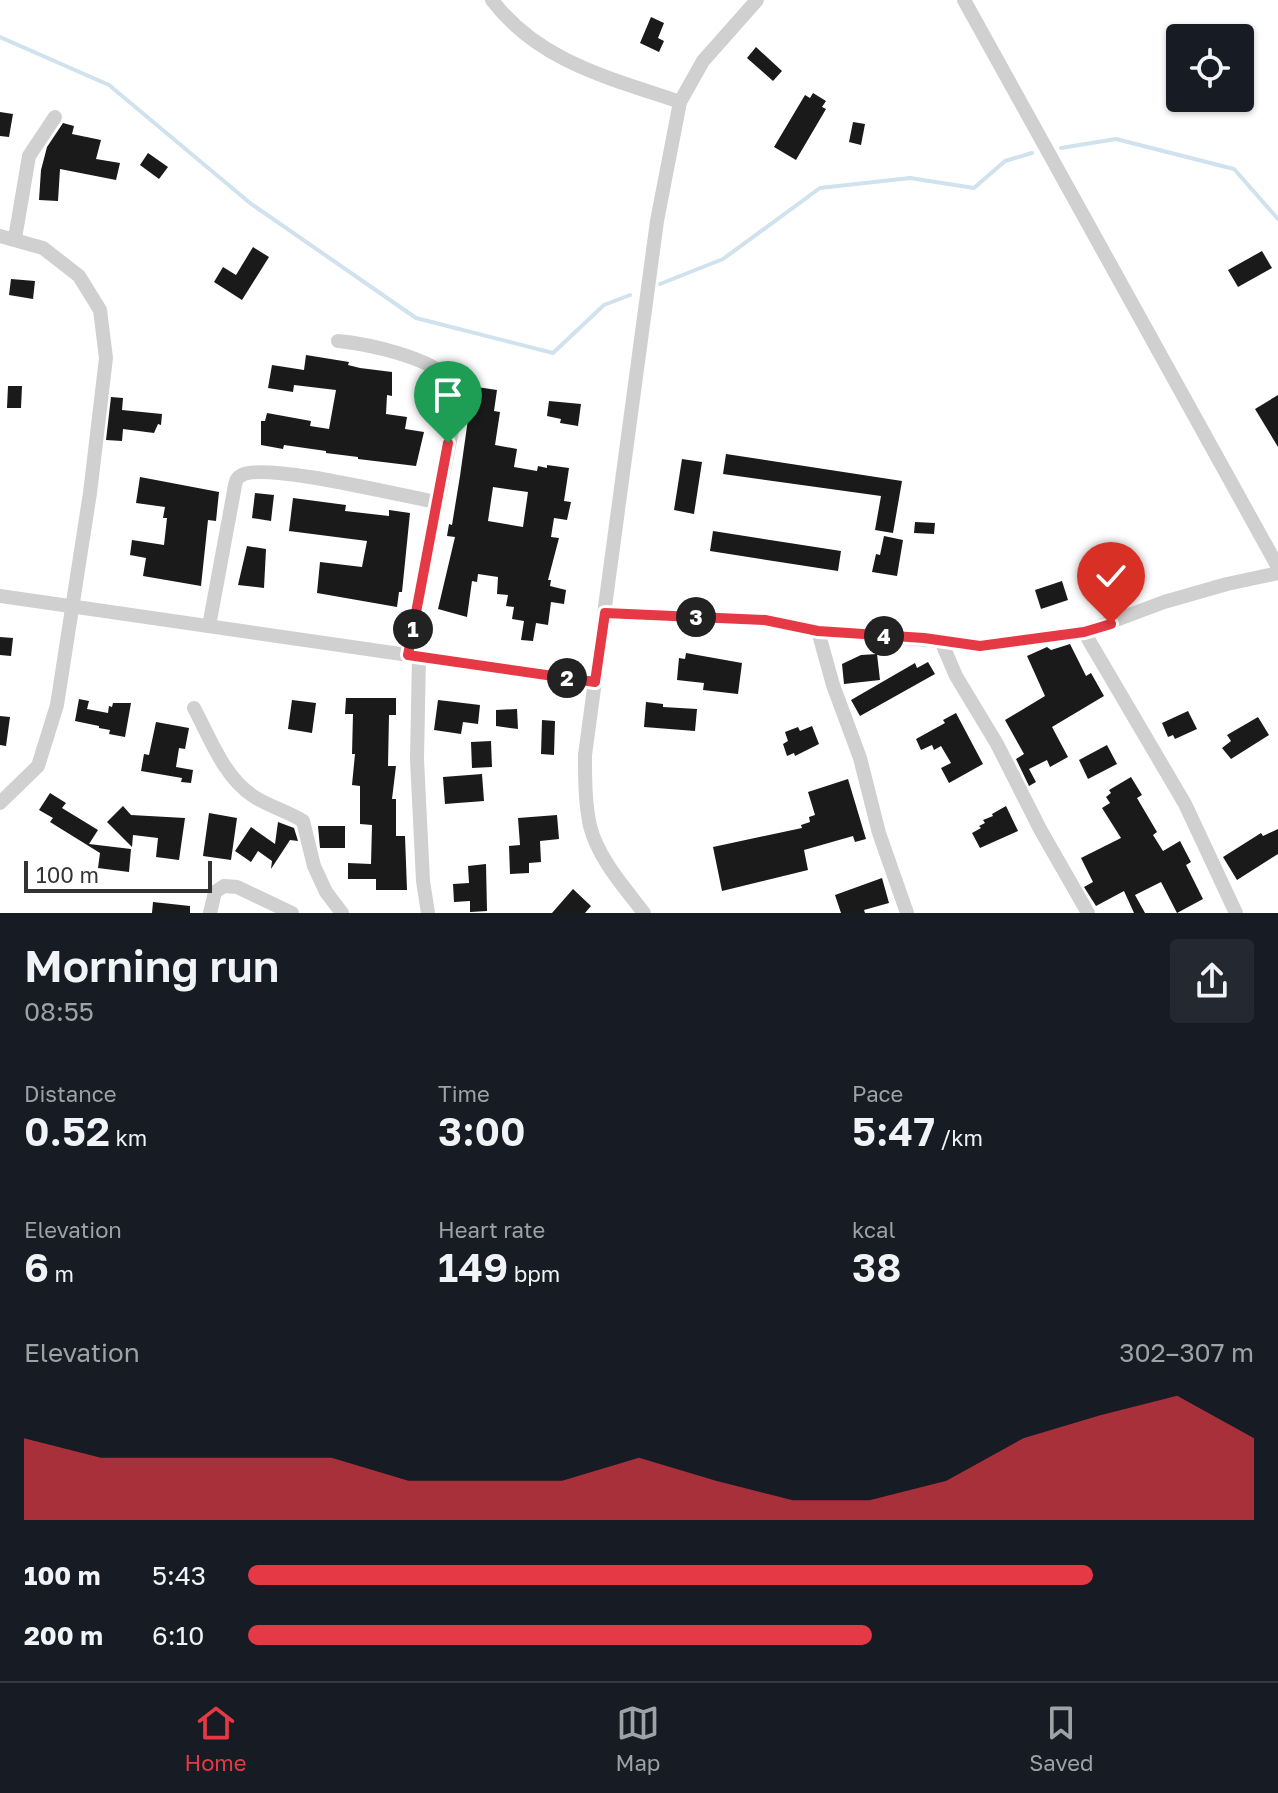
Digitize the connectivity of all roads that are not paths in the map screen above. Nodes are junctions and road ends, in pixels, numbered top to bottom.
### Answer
1 (492, 0) edge
2 (757, 0) edge
3 (964, 0) edge
4 (680, 102) junction
5 (55, 117) dead end
6 (8, 237) edge
7 (338, 341) dead end
8 (436, 502) junction
9 (1278, 570) edge
10 (0, 596) edge
11 (70, 605) junction
12 (605, 613) junction
13 (209, 626) junction
14 (818, 631) junction
15 (1084, 632) junction
16 (941, 641) junction
17 (413, 656) junction
18 (595, 682) junction
19 (194, 708) dead end
20 (0, 803) edge
21 (210, 913) edge
22 (292, 913) edge
23 (342, 913) edge
24 (428, 913) edge
25 (644, 913) edge
26 (907, 913) edge
27 (1088, 913) edge
28 (1236, 913) edge

1 - 4 street
2 - 4 street
3 - 9 street
4 - 12 street
5 - 6 street
6 - 11 street
7 - 8 street
8 - 13 street
8 - 17 street
9 - 15 street
10 - 11 street
11 - 13 street
11 - 20 street
12 - 14 street
12 - 18 street
13 - 17 street
14 - 16 street
14 - 26 street
15 - 16 street
15 - 28 street
16 - 27 street
17 - 18 street
17 - 24 street
18 - 25 street
19 - 23 street
21 - 22 street

